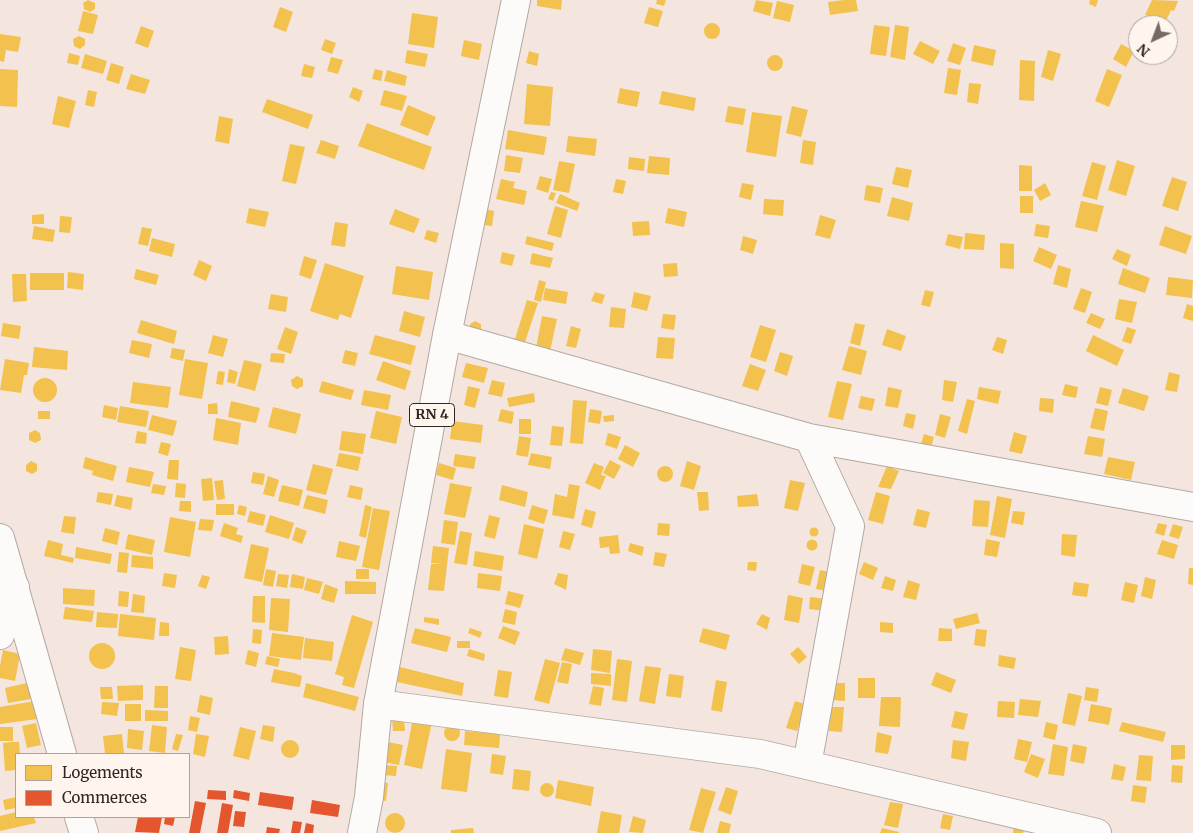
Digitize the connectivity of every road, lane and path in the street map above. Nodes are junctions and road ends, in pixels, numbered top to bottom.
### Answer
1 (516, 0) edge
2 (447, 335) junction
3 (809, 438) junction
4 (1193, 507) edge
5 (0, 538) edge
6 (15, 587) junction
7 (0, 634) edge
8 (378, 704) junction
9 (62, 753) edge
10 (807, 765) junction
11 (79, 818) edge
12 (84, 833) edge
13 (362, 833) edge
14 (1097, 833) edge

1 - 2 main road, RN 4
2 - 3 main road
2 - 8 main road, RN 4
3 - 4 main road
3 - 10 main road
5 - 6 main road
6 - 7 main road
6 - 9 main road
8 - 10 main road
8 - 13 main road, RN 4
10 - 14 main road
11 - 12 main road

